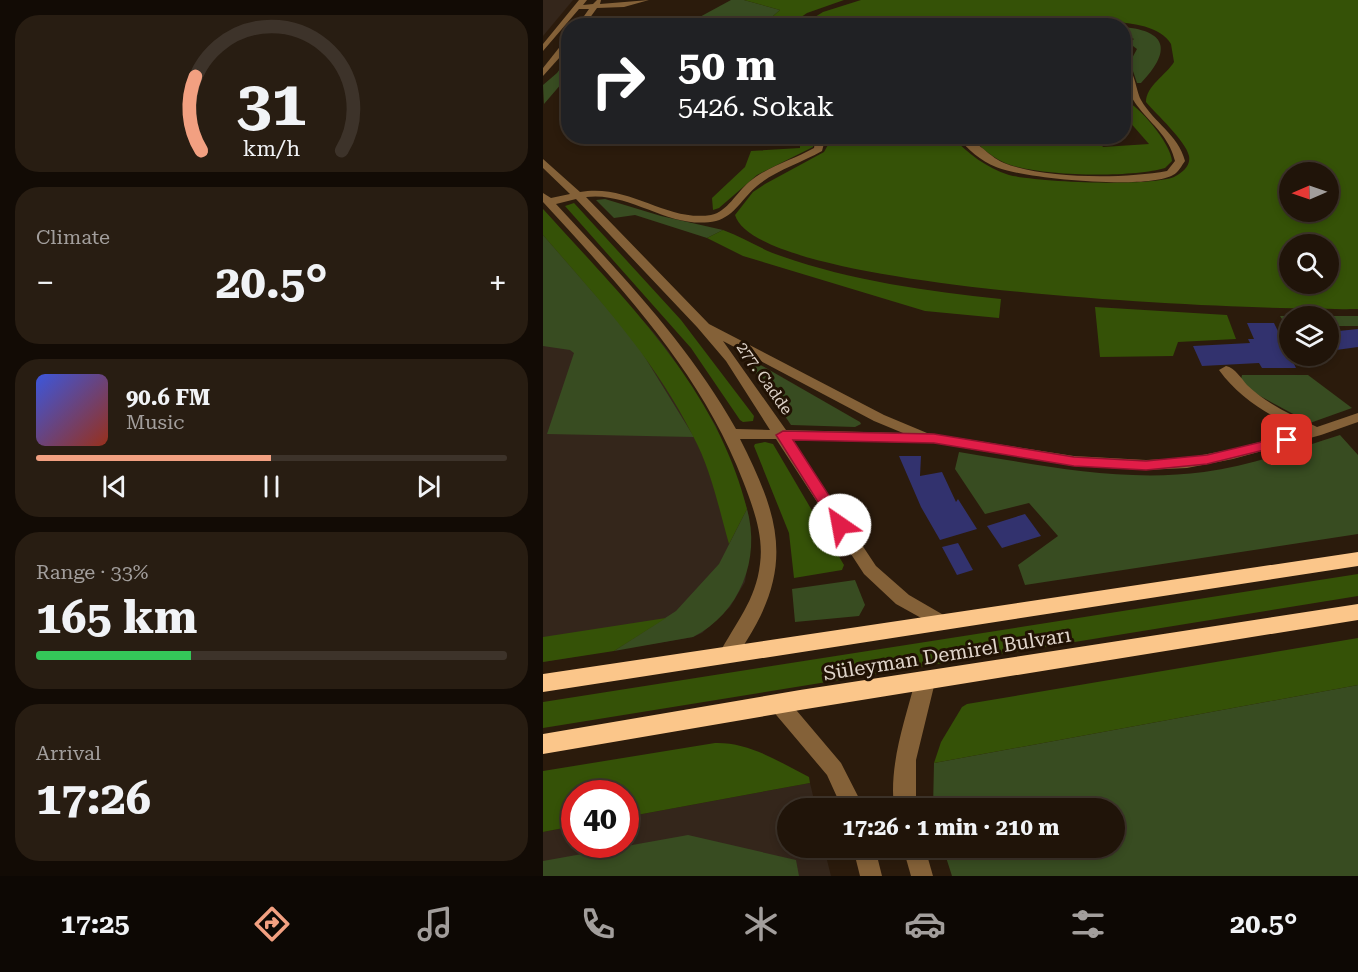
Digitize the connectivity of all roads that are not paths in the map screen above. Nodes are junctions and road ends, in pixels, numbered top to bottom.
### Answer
1 (645, 0) edge
2 (580, 3) edge
3 (598, 3) edge
4 (568, 18) edge
5 (586, 18) edge
6 (561, 27) edge
7 (543, 50) edge
8 (561, 51) edge
9 (543, 73) edge
10 (1131, 84) edge
11 (1133, 89) joint
12 (1131, 99) edge
13 (1137, 101) junction
14 (820, 144) edge
15 (971, 144) edge
16 (543, 162) edge
17 (579, 196) junction
18 (546, 199) edge
19 (702, 324) junction
20 (1226, 370) dead end
21 (1358, 417) edge
22 (1316, 432) junction
23 (732, 434) junction
24 (783, 435) junction
25 (934, 438) junction
26 (1358, 559) edge
27 (1358, 612) edge
28 (941, 622) junction
29 (728, 654) junction
30 (925, 682) junction
31 (543, 683) edge
32 (779, 704) junction
33 (543, 744) edge
34 (848, 798) edge
35 (905, 798) edge
36 (866, 858) edge
37 (917, 858) edge
38 (871, 876) edge
39 (922, 876) edge

1 - 3 street
2 - 3 street
2 - 4 street
3 - 5 street
6 - 7 street
8 - 9 street
10 - 11 street
11 - 13 street
12 - 13 street
13 - 15 street
14 - 17 street
16 - 17 street, 277. Cadde
17 - 18 street
17 - 19 street, 277. Cadde
18 - 23 street
19 - 24 street, 277. Cadde
19 - 25 street
20 - 22 street
21 - 22 street
22 - 25 street
23 - 24 street
23 - 29 street
24 - 25 street
24 - 28 street, 277. Cadde
26 - 28 highway, Süleyman Demirel Bulvarı
27 - 30 highway, Süleyman Demirel Bulvarı
28 - 29 highway, Süleyman Demirel Bulvarı
29 - 31 highway, Süleyman Demirel Bulvarı
30 - 32 highway, Süleyman Demirel Bulvarı
30 - 35 street
32 - 33 highway, Süleyman Demirel Bulvarı
32 - 34 street
36 - 38 street
37 - 39 street

